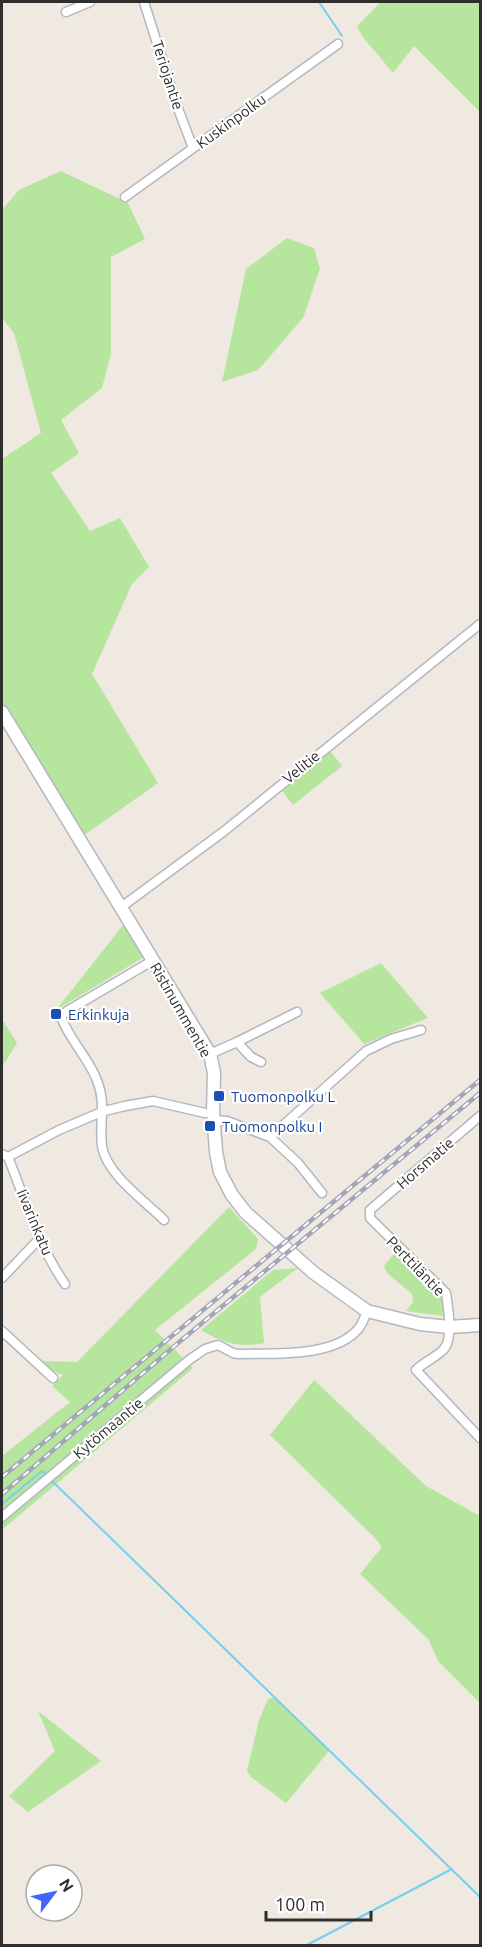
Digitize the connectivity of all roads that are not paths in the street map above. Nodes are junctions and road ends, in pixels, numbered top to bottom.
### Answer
1 (90, 2) edge
2 (144, 2) edge
3 (66, 12) dead end
4 (338, 44) dead end
5 (193, 148) junction
6 (125, 197) dead end
7 (480, 624) edge
8 (2, 712) edge
9 (120, 908) junction
10 (152, 961) junction
11 (297, 1012) dead end
12 (421, 1030) dead end
13 (237, 1042) junction
14 (210, 1054) junction
15 (261, 1062) dead end
16 (104, 1111) junction
17 (210, 1116) junction
18 (480, 1116) edge
19 (270, 1137) junction
20 (5, 1155) edge
21 (322, 1193) dead end
22 (370, 1210) joint
23 (164, 1220) dead end
24 (40, 1238) junction
25 (2, 1278) edge
26 (65, 1284) dead end
27 (367, 1311) junction
28 (480, 1325) edge
29 (449, 1327) junction
30 (2, 1331) edge
31 (53, 1378) dead end
32 (480, 1438) edge
33 (2, 1517) edge

1 - 3 street
2 - 5 street, Teriojantie
4 - 5 street, Kuskinpolku
5 - 6 street, Kuskinpolku
7 - 9 street, Velitie
8 - 9 street, Ristinummentie
9 - 10 street, Ristinummentie
10 - 14 street, Ristinummentie
10 - 16 street
11 - 13 street
12 - 19 street
13 - 14 street
13 - 15 street
14 - 17 street, Ristinummentie
16 - 17 street
16 - 20 street
16 - 23 street
17 - 19 street
17 - 27 street, Ristinummentie
18 - 22 street, Horsmatie
19 - 21 street
20 - 24 street, Iivarinkatu
22 - 29 street, Perttiläntie
24 - 25 street
24 - 26 street, Iivarinkatu
27 - 29 street, Ristinummentie
27 - 33 street, Kytömaantie
28 - 29 street, Ristinummentie
29 - 32 street
30 - 31 street

